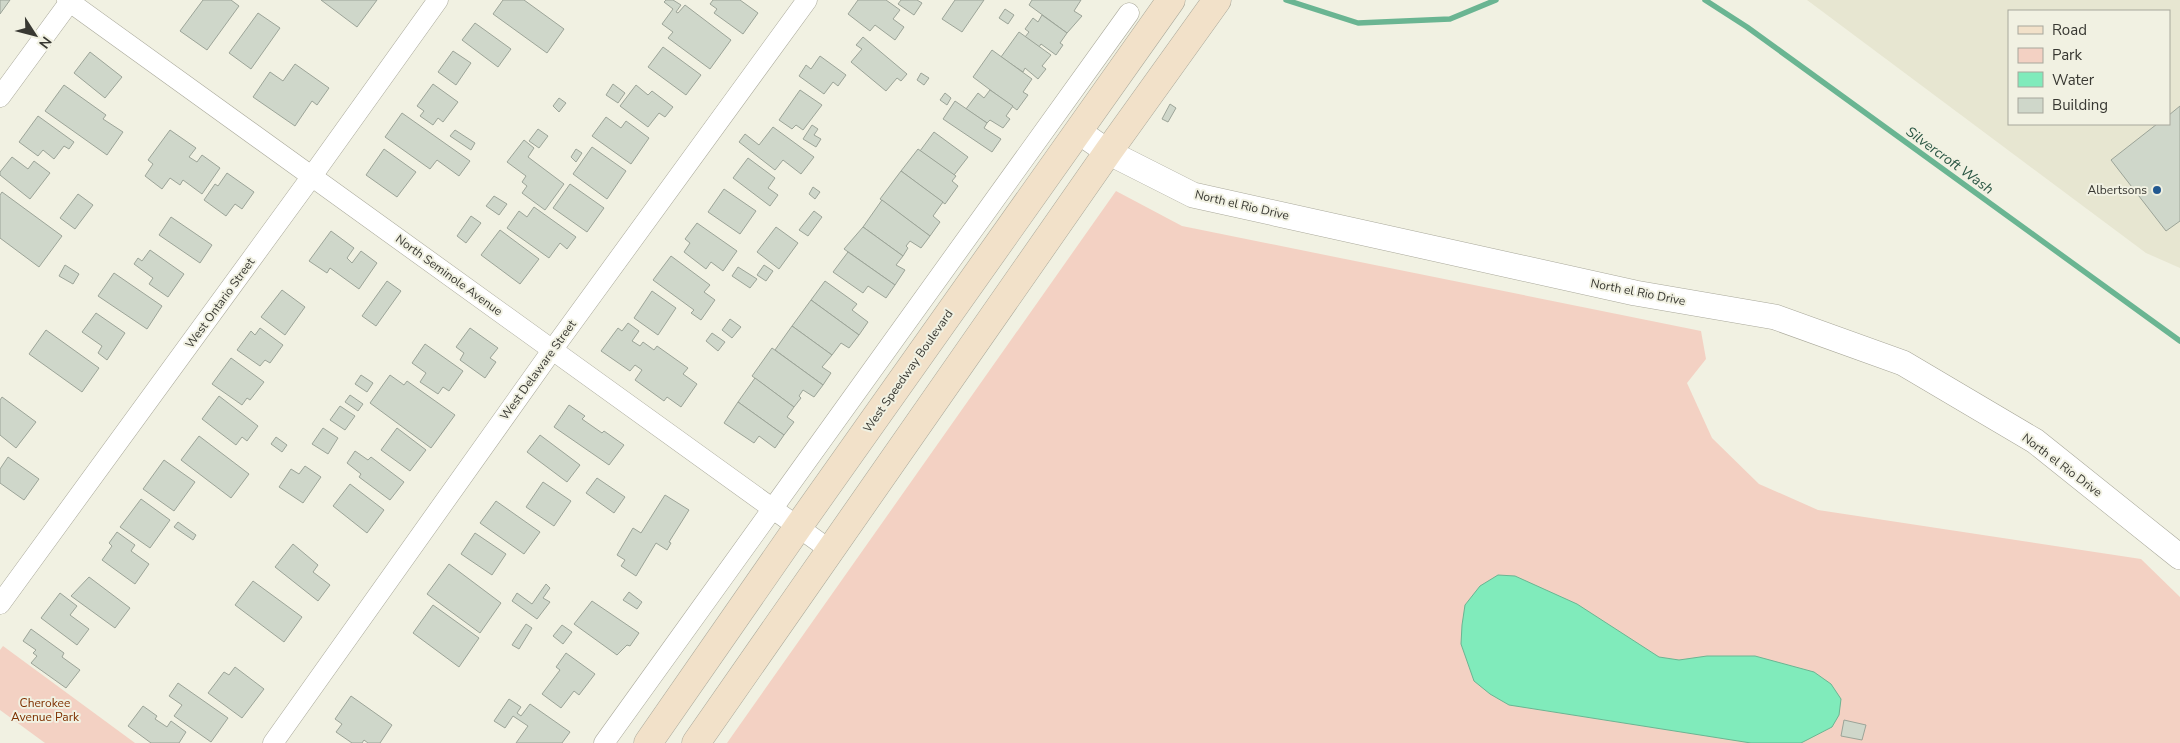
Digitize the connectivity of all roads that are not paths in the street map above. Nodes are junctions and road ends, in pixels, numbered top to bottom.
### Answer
1 (69, 0) edge
2 (438, 0) edge
3 (807, 0) edge
4 (1171, 0) edge
5 (1212, 7) edge
6 (1129, 13) dead end
7 (0, 97) edge
8 (1055, 115) junction
9 (1078, 131) junction
10 (1108, 152) junction
11 (312, 176) junction
12 (553, 350) junction
13 (772, 508) junction
14 (798, 526) junction
15 (830, 550) junction
16 (2180, 557) edge
17 (0, 604) edge
18 (273, 743) edge
19 (604, 743) edge
20 (648, 743) edge
21 (696, 743) edge

1 - 7 street
1 - 11 street, North Seminole Avenue
2 - 11 street, West Ontario Street
3 - 12 street, West Delaware Street
4 - 9 main road, West Speedway Boulevard
5 - 10 main road
6 - 8 street
8 - 9 street, North el Rio Drive
8 - 13 street
9 - 10 street, North el Rio Drive
9 - 14 main road, West Speedway Boulevard
10 - 15 main road
10 - 16 street, North el Rio Drive
11 - 12 street, North Seminole Avenue
11 - 17 street, West Ontario Street
12 - 13 street, North Seminole Avenue
12 - 18 street, West Delaware Street
13 - 14 street, North Seminole Avenue
13 - 19 street
14 - 15 street, North Seminole Avenue
14 - 20 main road, West Speedway Boulevard
15 - 21 main road

